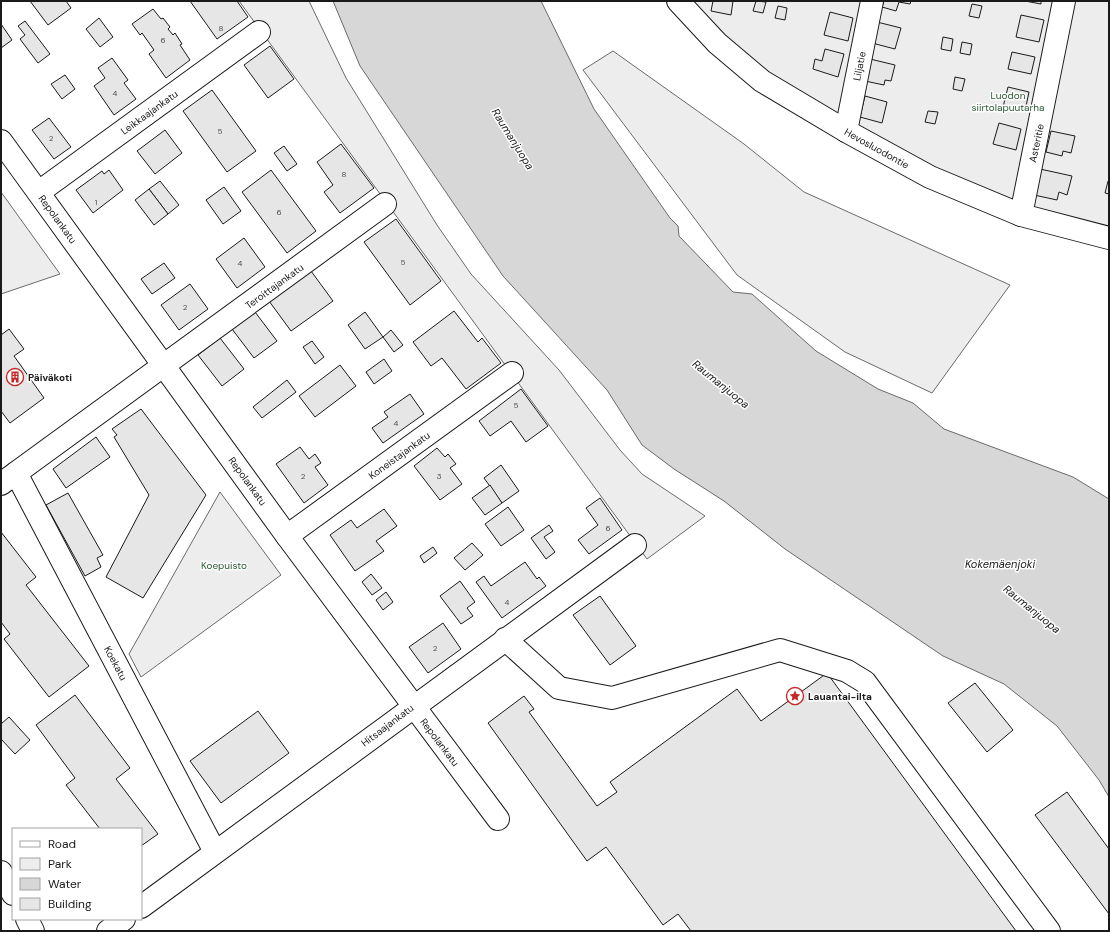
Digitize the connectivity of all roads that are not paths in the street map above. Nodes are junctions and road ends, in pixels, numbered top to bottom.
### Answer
1 (678, 1) edge
2 (872, 1) edge
3 (1064, 1) edge
4 (259, 32) dead end
5 (846, 131) junction
6 (1, 141) edge
7 (38, 192) junction
8 (385, 204) dead end
9 (1021, 214) junction
10 (1109, 238) edge
11 (164, 367) junction
12 (512, 373) dead end
13 (9, 479) edge
14 (287, 536) junction
15 (635, 545) dead end
16 (505, 639) junction
17 (413, 706) junction
18 (498, 819) dead end
19 (215, 852) junction
20 (1, 872) edge
21 (12, 892) edge
22 (142, 906) edge
23 (28, 920) edge
24 (123, 920) edge
25 (33, 931) edge
26 (108, 931) edge
27 (1049, 931) edge

1 - 5 street, Hevosluodontie
2 - 5 street, Liljatie
3 - 9 street, Asteritie
4 - 7 street, Leikkaajankatu
5 - 9 street, Hevosluodontie
6 - 7 street, Repolankatu
7 - 11 street, Repolankatu
8 - 11 street, Teroittajankatu
9 - 10 street, Hevosluodontie
11 - 13 street, Koekatu
11 - 14 street, Repolankatu
12 - 14 street, Koneistajankatu
13 - 19 street, Koekatu
14 - 17 street, Repolankatu
15 - 16 street, Hitsaajankatu
16 - 17 street, Hitsaajankatu
16 - 27 street
17 - 18 street, Repolankatu
17 - 19 street, Hitsaajankatu
19 - 22 street, Hitsaajankatu
20 - 21 street
23 - 25 street
24 - 26 street

